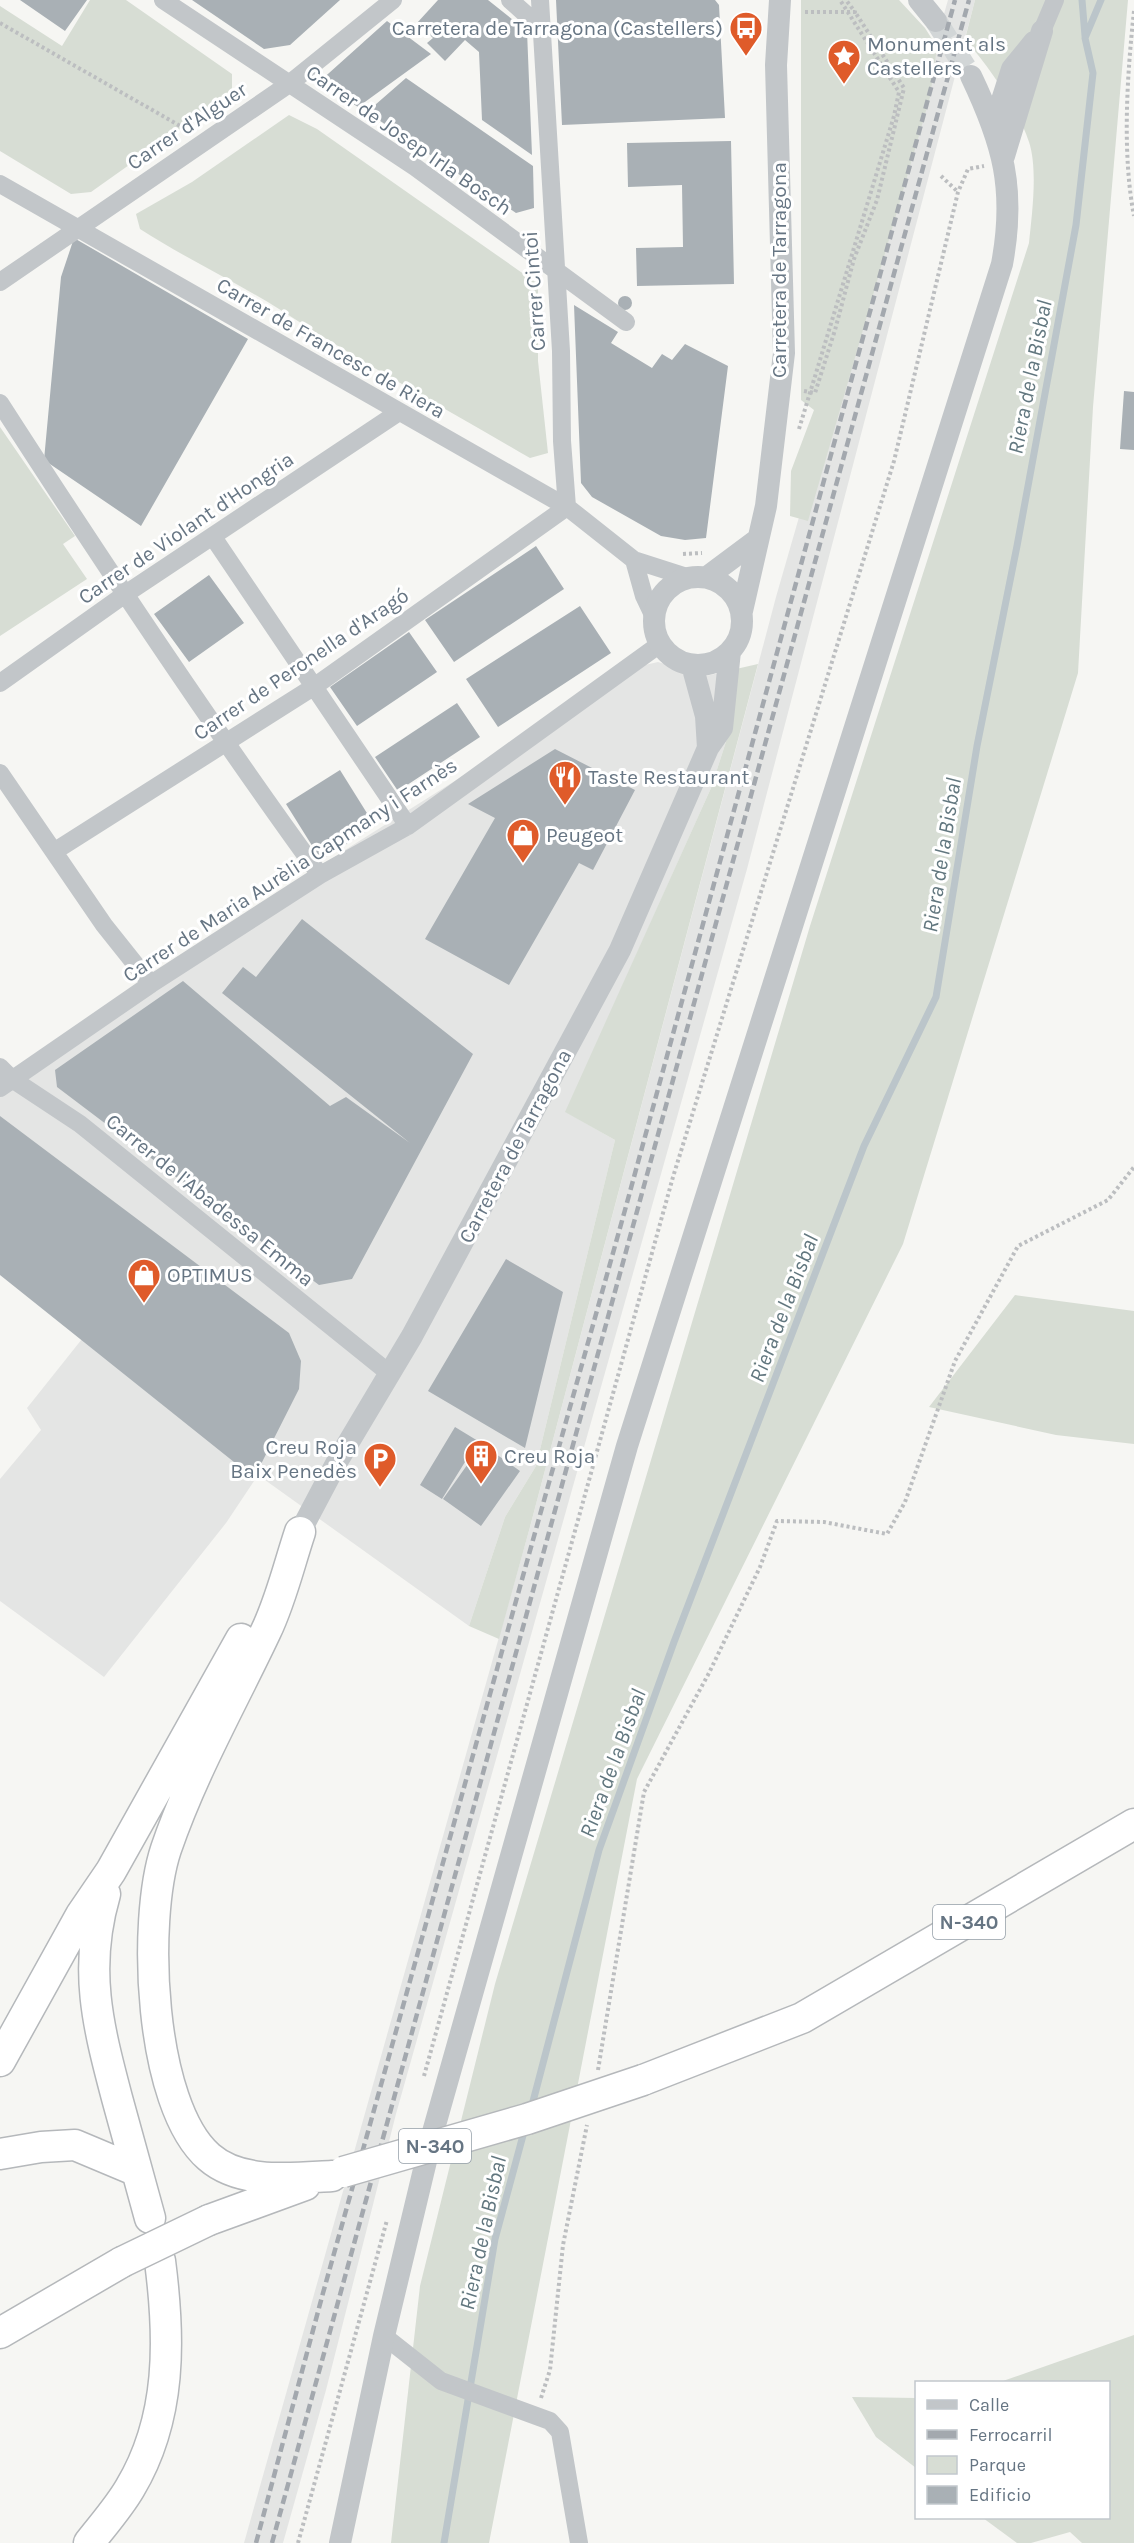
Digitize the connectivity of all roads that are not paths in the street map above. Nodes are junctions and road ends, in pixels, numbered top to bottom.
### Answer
1 (163, 0) edge
2 (393, 0) edge
3 (510, 0) edge
4 (540, 0) edge
5 (780, 0) edge
6 (920, 0) edge
7 (1055, 0) edge
8 (936, 21) tunnel mouth
9 (540, 27) junction
10 (1042, 31) junction
11 (1012, 69) junction
12 (289, 84) junction
13 (1004, 120) junction
14 (0, 184) edge
15 (76, 229) junction
16 (556, 270) junction
17 (0, 282) edge
18 (626, 322) dead end
19 (0, 403) edge
20 (399, 412) junction
21 (567, 507) junction
22 (213, 537) junction
23 (758, 539) junction
24 (634, 560) junction
25 (697, 577) junction
26 (124, 595) junction
27 (742, 611) junction
28 (653, 615) junction
29 (660, 644) junction
30 (730, 651) junction
31 (692, 665) junction
32 (0, 682) edge
33 (315, 686) junction
34 (224, 743) junction
35 (708, 748) junction
36 (0, 773) edge
37 (408, 826) junction
38 (55, 852) junction
39 (320, 875) junction
40 (151, 984) junction
41 (4, 1078) edge
42 (389, 1373) junction
43 (300, 1532) junction
44 (1134, 1824) edge
45 (111, 1871) junction
46 (0, 2061) edge
47 (0, 2154) edge
48 (137, 2171) junction
49 (337, 2174) junction
50 (150, 2218) dead end
51 (160, 2261) dead end
52 (45, 2304) junction
53 (0, 2333) edge
54 (384, 2336) junction
55 (0, 2345) edge
56 (89, 2543) edge
57 (340, 2543) edge
58 (579, 2543) edge

1 - 12 street, Carrer de Josep Irla Bosch
2 - 12 street, Carrer d'Alguer
3 - 9 street
4 - 9 street, Carrer Cintoi
5 - 23 street, Carretera de Tarragona
6 - 8 street
7 - 10 street
9 - 16 street, Carrer Cintoi
10 - 11 street
10 - 13 street
11 - 13 street
11 - 13 street
12 - 15 street, Carrer d'Alguer
12 - 16 street, Carrer de Josep Irla Bosch
13 - 54 street
14 - 15 street, Carrer de Francesc de Riera
15 - 17 street, Carrer d'Alguer
15 - 20 street, Carrer de Francesc de Riera
16 - 18 street, Carrer de Josep Irla Bosch
16 - 21 street, Carrer Cintoi
19 - 26 street
20 - 21 street, Carrer de Francesc de Riera
20 - 22 street, Carrer de Violant d'Hongria
21 - 24 street, Carrer de Francesc de Riera
21 - 33 street, Carrer de Peronella d'Aragó
22 - 26 street, Carrer de Violant d'Hongria
22 - 33 street
23 - 25 street
23 - 27 street, Carretera de Tarragona
24 - 25 street, Carrer de Francesc de Riera
24 - 28 street
25 - 27 street
25 - 28 street
26 - 32 street, Carrer de Violant d'Hongria
26 - 34 street
27 - 30 street
28 - 29 street
29 - 31 street
29 - 37 street, Carrer de Maria Aurèlia Capmany i Farnès
30 - 31 street
30 - 35 street, Carretera de Tarragona
31 - 35 street, Carretera de Tarragona
33 - 34 street, Carrer de Peronella d'Aragó
33 - 37 street
34 - 38 street, Carrer de Peronella d'Aragó
34 - 39 street
35 - 42 street, Carretera de Tarragona
36 - 38 street
37 - 39 street, Carrer de Maria Aurèlia Capmany i Farnès
38 - 40 street
39 - 40 street, Carrer de Maria Aurèlia Capmany i Farnès
40 - 41 street, Carrer de Maria Aurèlia Capmany i Farnès
41 - 42 street, Carrer de l'Abadessa Emma
42 - 43 street, Carretera de Tarragona
43 - 45 highway
43 - 49 highway
44 - 49 highway, N-340, bridge
45 - 46 highway
45 - 48 highway
47 - 48 highway
48 - 50 highway
49 - 52 highway, N-340, bridge
51 - 56 highway
52 - 53 highway, N-340
52 - 55 highway
54 - 57 street
54 - 58 street

